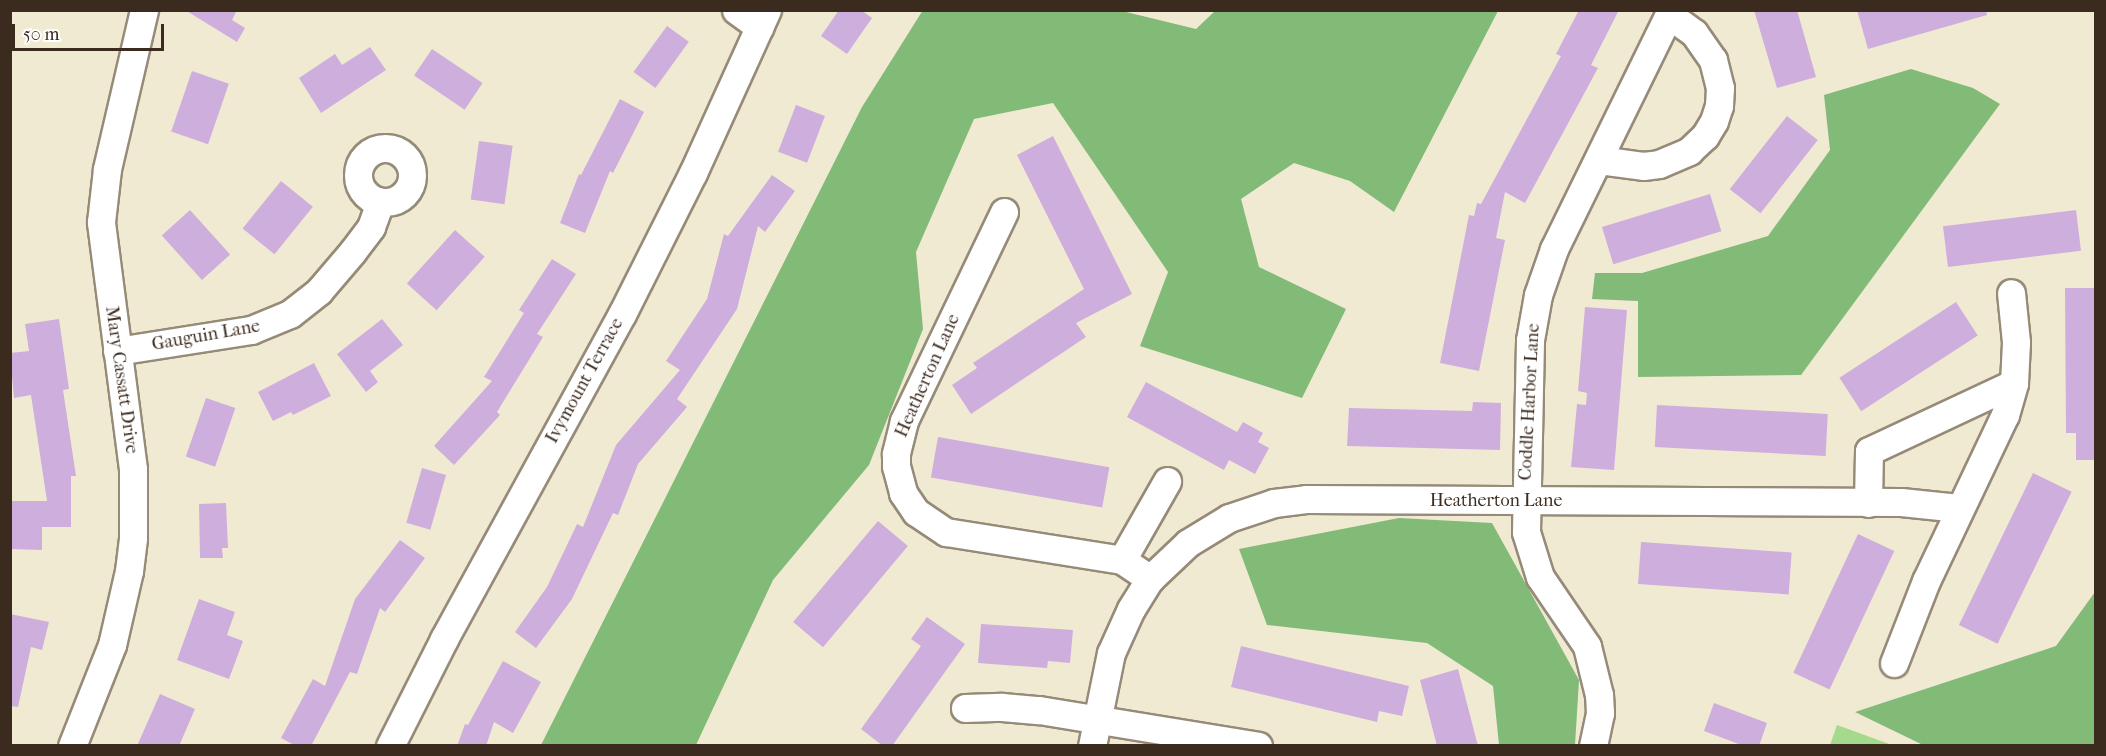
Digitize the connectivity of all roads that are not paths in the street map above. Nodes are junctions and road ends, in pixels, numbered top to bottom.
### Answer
1 (144, 10) edge
2 (736, 10) edge
3 (1670, 13) edge
4 (763, 19) edge
5 (1599, 160) junction
6 (380, 202) dead end
7 (1004, 212) dead end
8 (2012, 293) dead end
9 (117, 351) junction
10 (2014, 383) junction
11 (1167, 481) dead end
12 (1526, 501) junction
13 (1868, 503) junction
14 (1959, 508) junction
15 (1122, 560) junction
16 (1150, 579) junction
17 (1894, 663) dead end
18 (965, 708) dead end
19 (1093, 733) edge
20 (1156, 737) edge
21 (72, 746) edge
22 (390, 746) edge
23 (1258, 746) edge
24 (1593, 746) edge

1 - 9 street, Mary Cassatt Drive
2 - 4 street
3 - 5 street, Coddle Harbor Lane
3 - 5 street, Coddle Harbor Lane
4 - 22 street, Ivymount Terrace
5 - 12 street, Coddle Harbor Lane
6 - 9 street, Gauguin Lane
7 - 15 street, Heatherton Lane
8 - 10 street
9 - 21 street, Mary Cassatt Drive
10 - 13 street
10 - 14 street
11 - 15 street
12 - 13 street, Heatherton Lane
12 - 16 street, Heatherton Lane
12 - 24 street, Coddle Harbor Lane
13 - 14 street, Heatherton Lane
14 - 17 street
15 - 16 street, Heatherton Lane
16 - 19 street, Heatherton Lane
18 - 19 street
19 - 20 street
20 - 23 street

